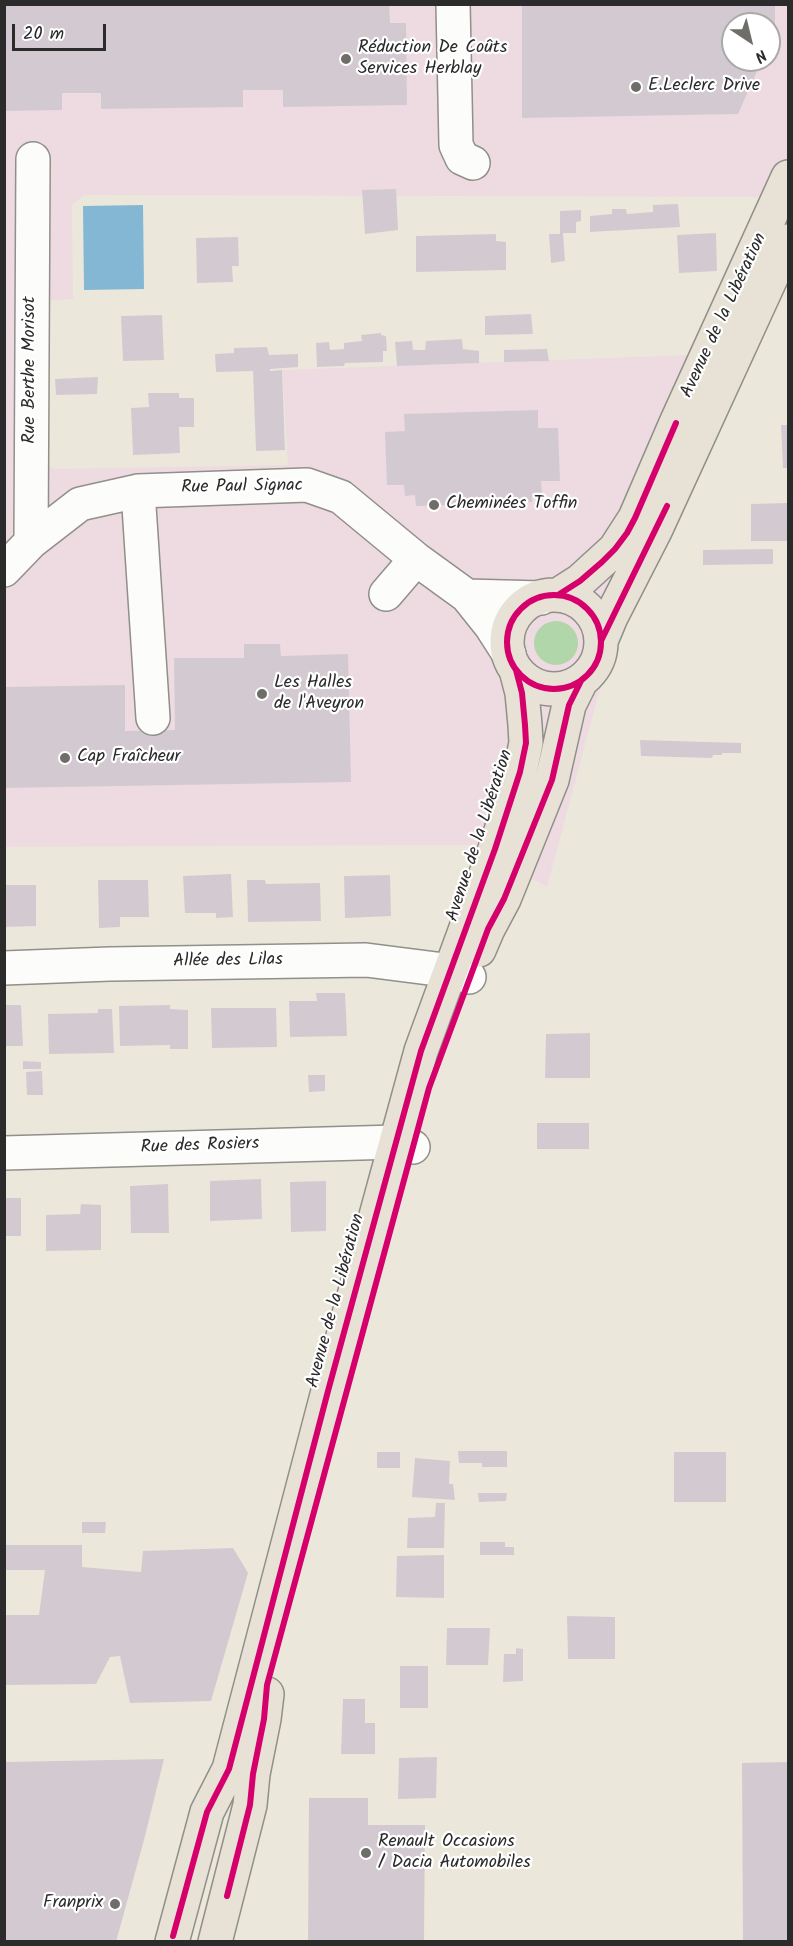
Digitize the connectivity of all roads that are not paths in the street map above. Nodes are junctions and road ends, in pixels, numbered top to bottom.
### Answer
1 (453, 4) edge
2 (33, 159) dead end
3 (473, 163) dead end
4 (789, 177) edge
5 (789, 241) edge
6 (751, 292) junction
7 (138, 491) junction
8 (31, 542) junction
9 (416, 559) junction
10 (4, 570) edge
11 (386, 594) dead end
12 (467, 596) junction
13 (549, 597) junction
14 (601, 641) junction
15 (513, 662) junction
16 (581, 681) junction
17 (153, 718) dead end
18 (4, 969) edge
19 (460, 974) junction
20 (404, 1144) junction
21 (4, 1153) edge
22 (172, 1941) edge
23 (215, 1941) edge

1 - 3 street
2 - 8 street, Rue Berthe Morisot
4 - 6 main road, Avenue de la Libération
5 - 6 main road, Avenue de la Libération
6 - 13 main road, Avenue de la Libération
6 - 14 main road, Avenue de la Libération
7 - 8 street, Rue Paul Signac
7 - 9 street, Rue Paul Signac
7 - 17 street
8 - 10 street
9 - 11 street
9 - 12 street, Rue Paul Signac
12 - 13 street
12 - 15 street, Rue Paul Signac
13 - 14 main road
13 - 15 main road, Avenue de la Libération
14 - 16 main road, Avenue de la Libération
15 - 16 main road
15 - 19 main road, Avenue de la Libération
16 - 19 main road, Avenue de la Libération
18 - 19 street, Allée des Lilas
19 - 20 main road, Avenue de la Libération
20 - 21 street, Rue des Rosiers
20 - 22 main road, Avenue de la Libération
20 - 23 main road, Avenue de la Libération

